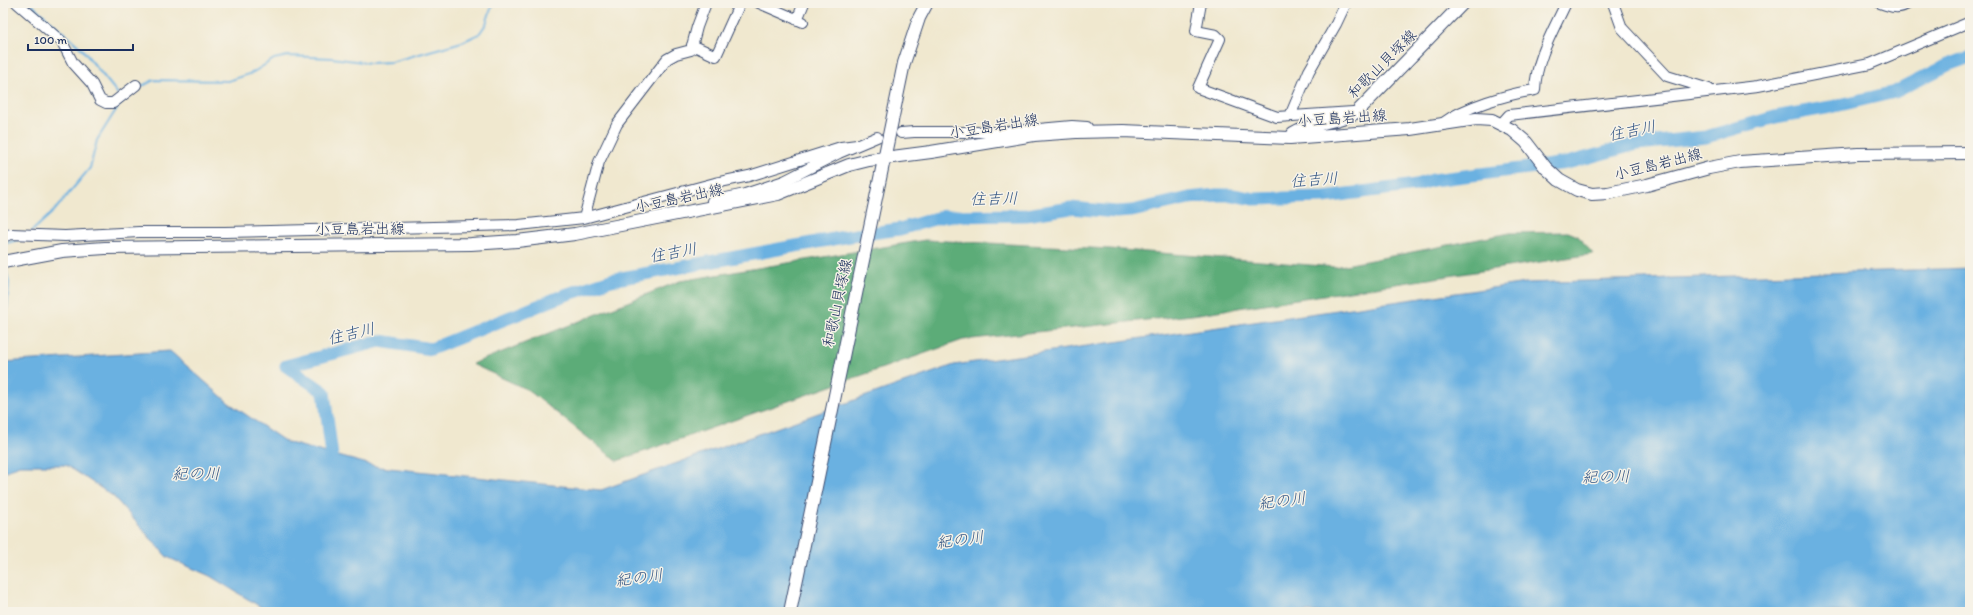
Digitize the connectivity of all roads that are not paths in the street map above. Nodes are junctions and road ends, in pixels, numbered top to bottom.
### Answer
1 (17, 3) edge
2 (706, 3) edge
3 (739, 3) edge
4 (759, 3) edge
5 (804, 3) edge
6 (926, 3) edge
7 (1202, 3) edge
8 (1346, 3) edge
9 (1463, 3) edge
10 (1566, 3) edge
11 (1613, 3) edge
12 (1880, 3) edge
13 (1909, 3) edge
14 (1970, 22) edge
15 (692, 45) junction
16 (136, 85) dead end
17 (1712, 90) junction
18 (1357, 112) junction
19 (1290, 116) junction
20 (1441, 124) junction
21 (1501, 124) junction
22 (1123, 131) junction
23 (895, 132) junction
24 (877, 137) dead end
25 (1290, 138) junction
26 (857, 145) junction
27 (1970, 153) edge
28 (884, 158) junction
29 (666, 217) junction
30 (584, 218) junction
31 (3, 237) edge
32 (3, 262) edge
33 (790, 612) edge

1 - 16 street
2 - 15 street
3 - 15 street
4 - 5 street
6 - 23 main road, 和歌山貝塚線
7 - 19 street
8 - 19 street
9 - 18 main road, 和歌山貝塚線
10 - 20 street
11 - 17 street
12 - 13 street
14 - 17 street
15 - 30 street
17 - 21 street
18 - 19 street
18 - 25 main road, 和歌山貝塚線
20 - 21 main road, 小豆島岩出線
20 - 25 main road, 小豆島岩出線
21 - 27 main road, 小豆島岩出線
22 - 23 street
22 - 25 main road, 小豆島岩出線
22 - 28 main road, 小豆島岩出線
23 - 28 main road, 和歌山貝塚線
24 - 26 street
26 - 29 street
26 - 30 street
28 - 29 main road, 小豆島岩出線
28 - 33 main road, 和歌山貝塚線
29 - 32 main road, 小豆島岩出線
30 - 31 street

